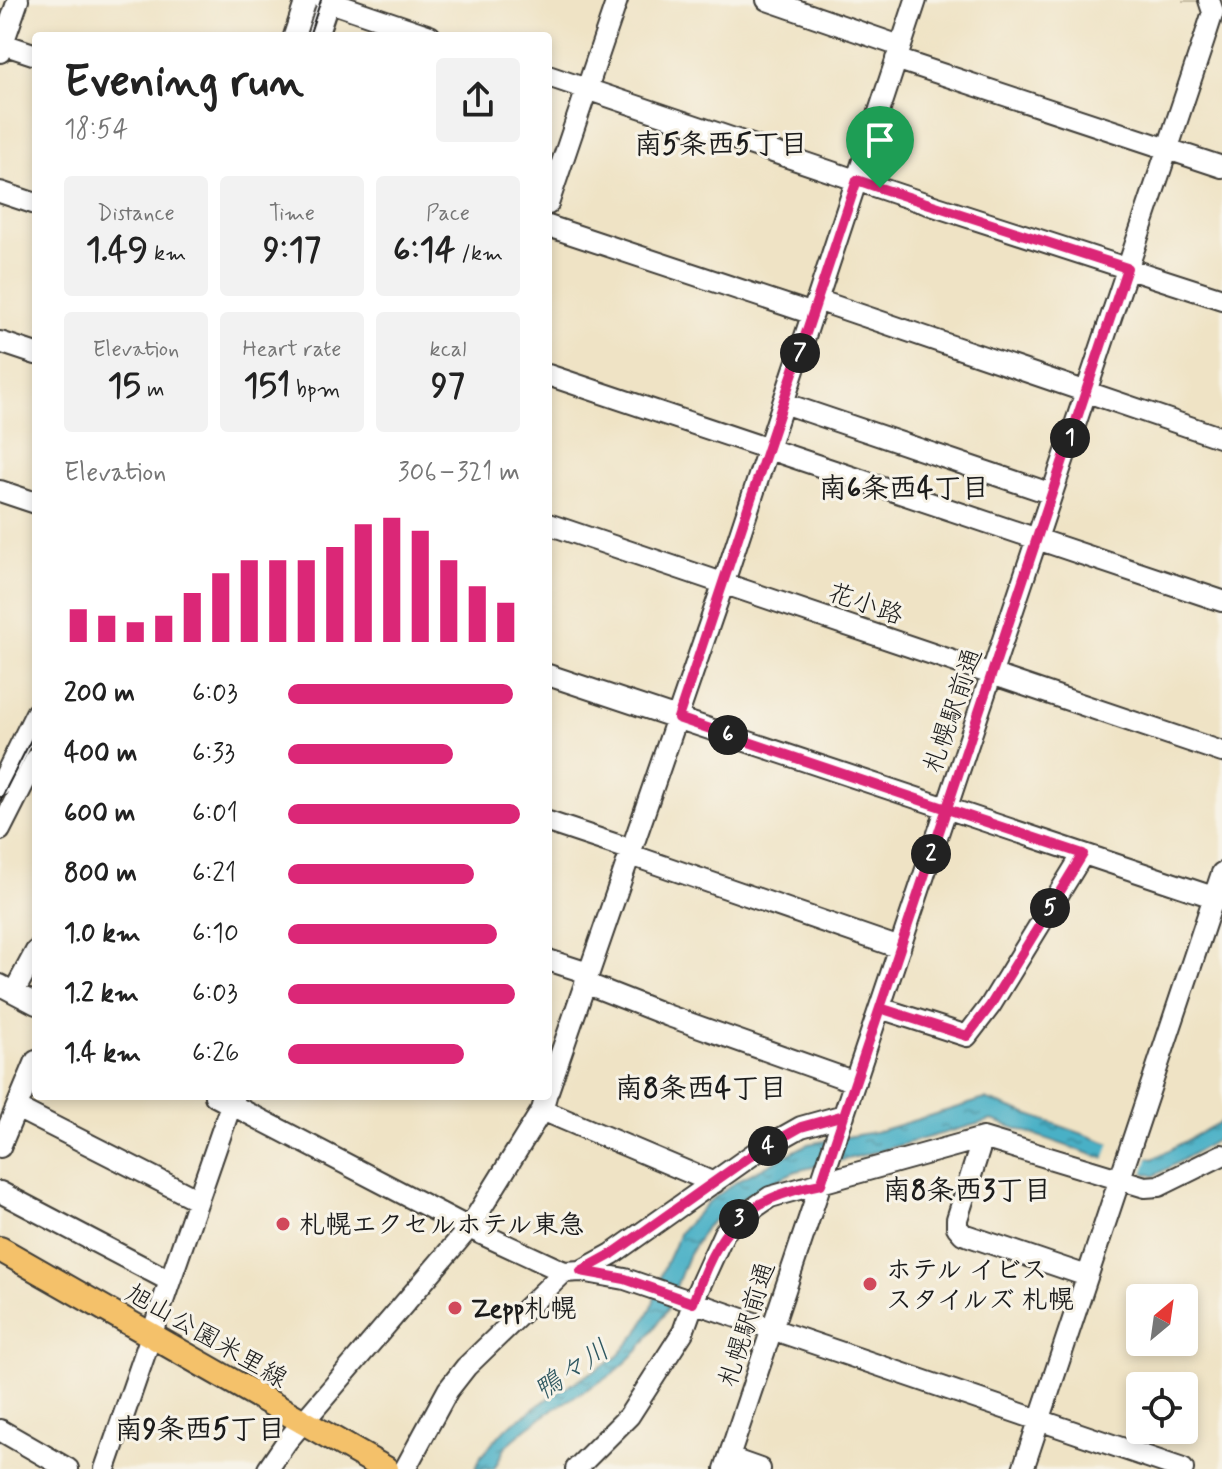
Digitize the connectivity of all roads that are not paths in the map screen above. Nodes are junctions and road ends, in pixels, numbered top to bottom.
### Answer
1 (18, 0) edge
2 (306, 0) edge
3 (617, 0) edge
4 (767, 0) edge
5 (916, 0) edge
6 (327, 1) edge
7 (1215, 6) edge
8 (295, 32) edge
9 (318, 32) edge
10 (418, 32) edge
11 (1, 46) edge
12 (898, 52) junction
13 (32, 54) edge
14 (552, 77) edge
15 (586, 89) junction
16 (1167, 149) junction
17 (1222, 167) edge
18 (857, 180) junction
19 (0, 192) edge
20 (552, 192) edge
21 (32, 203) edge
22 (552, 227) edge
23 (1127, 268) junction
24 (1222, 299) edge
25 (815, 307) junction
26 (0, 342) edge
27 (32, 353) edge
28 (552, 376) edge
29 (1085, 393) junction
30 (783, 403) junction
31 (1222, 438) edge
32 (768, 449) junction
33 (0, 491) edge
34 (1052, 494) junction
35 (32, 502) edge
36 (552, 525) edge
37 (1037, 539) junction
38 (724, 582) junction
39 (1222, 601) edge
40 (992, 673) junction
41 (552, 676) edge
42 (678, 718) junction
43 (32, 721) edge
44 (1222, 752) edge
45 (32, 767) edge
46 (0, 786) edge
47 (947, 808) junction
48 (552, 823) edge
49 (0, 830) edge
50 (632, 852) junction
51 (1083, 854) junction
52 (1222, 873) edge
53 (1218, 899) edge
54 (900, 948) junction
55 (32, 956) edge
56 (552, 962) edge
57 (586, 978) junction
58 (7, 989) edge
59 (32, 1002) edge
60 (880, 1008) junction
61 (32, 1071) edge
62 (552, 1080) edge
63 (855, 1082) junction
64 (552, 1098) edge
65 (227, 1100) edge
66 (229, 1100) edge
67 (544, 1100) edge
68 (17, 1108) junction
69 (844, 1115) junction
70 (983, 1138) junction
71 (0, 1147) edge
72 (1222, 1155) edge
73 (1124, 1166) junction
74 (714, 1183) junction
75 (821, 1184) junction
76 (0, 1192) edge
77 (198, 1200) junction
78 (469, 1228) junction
79 (0, 1249) edge
80 (572, 1271) junction
81 (1087, 1276) junction
82 (170, 1281) junction
83 (693, 1303) junction
84 (772, 1330) junction
85 (152, 1335) junction
86 (1039, 1421) junction
87 (303, 1423) junction
88 (0, 1430) edge
89 (727, 1464) edge
90 (68, 1469) edge
91 (105, 1469) edge
92 (268, 1469) edge
93 (386, 1469) edge
94 (405, 1469) edge
95 (576, 1469) edge
96 (760, 1469) edge
97 (1023, 1469) edge
98 (1183, 1469) edge

1 - 11 street
2 - 8 street
3 - 15 street
4 - 12 street
5 - 12 street
6 - 9 street
6 - 10 street
7 - 16 street, 札幌駅前通
11 - 13 street
12 - 16 street
12 - 18 street
14 - 15 street
15 - 18 street
15 - 20 street
16 - 17 street
16 - 23 street, 札幌駅前通
18 - 23 street
18 - 25 street
19 - 21 street
22 - 25 street
23 - 24 street
23 - 29 street, 札幌駅前通
25 - 29 street
25 - 30 street
26 - 27 street
28 - 32 street
29 - 31 street
29 - 34 street, 札幌駅前通
30 - 32 street
30 - 34 street
32 - 37 street
32 - 38 street
33 - 35 street
34 - 37 street, 札幌駅前通
36 - 38 street, 花小路
37 - 39 street
37 - 40 street, 札幌駅前通
38 - 40 street, 花小路
38 - 42 street
40 - 44 street, 花小路
40 - 47 street, 札幌駅前通
41 - 42 street
42 - 47 street
42 - 50 street
43 - 46 street
45 - 49 street
47 - 51 street
47 - 54 street, 札幌駅前通
48 - 50 street
50 - 54 street
50 - 57 street
51 - 53 street
51 - 60 street
52 - 53 street
53 - 73 street
54 - 60 street, 札幌駅前通
55 - 58 street
56 - 57 street
57 - 62 street
57 - 63 street
58 - 59 street
60 - 63 street, 札幌駅前通
61 - 68 street
63 - 69 street, 札幌駅前通
64 - 74 street
65 - 77 street
66 - 78 street
67 - 78 street
68 - 71 street
68 - 77 street
69 - 74 street
69 - 75 street, 札幌駅前通
70 - 73 street
70 - 75 street
70 - 81 street
72 - 73 street
73 - 81 street
74 - 80 street
75 - 83 street
75 - 84 street, 札幌駅前通
76 - 82 street
77 - 82 street
78 - 80 street
78 - 87 street
79 - 85 main road, 旭山公園米里線
80 - 83 street
80 - 94 street
81 - 86 street
82 - 85 street
83 - 84 street
83 - 95 street
84 - 86 street
84 - 89 street, 札幌駅前通
85 - 87 main road, 旭山公園米里線
85 - 91 street
86 - 97 street
86 - 98 street
87 - 92 street
87 - 93 main road, 旭山公園米里線
88 - 90 street
89 - 96 street

